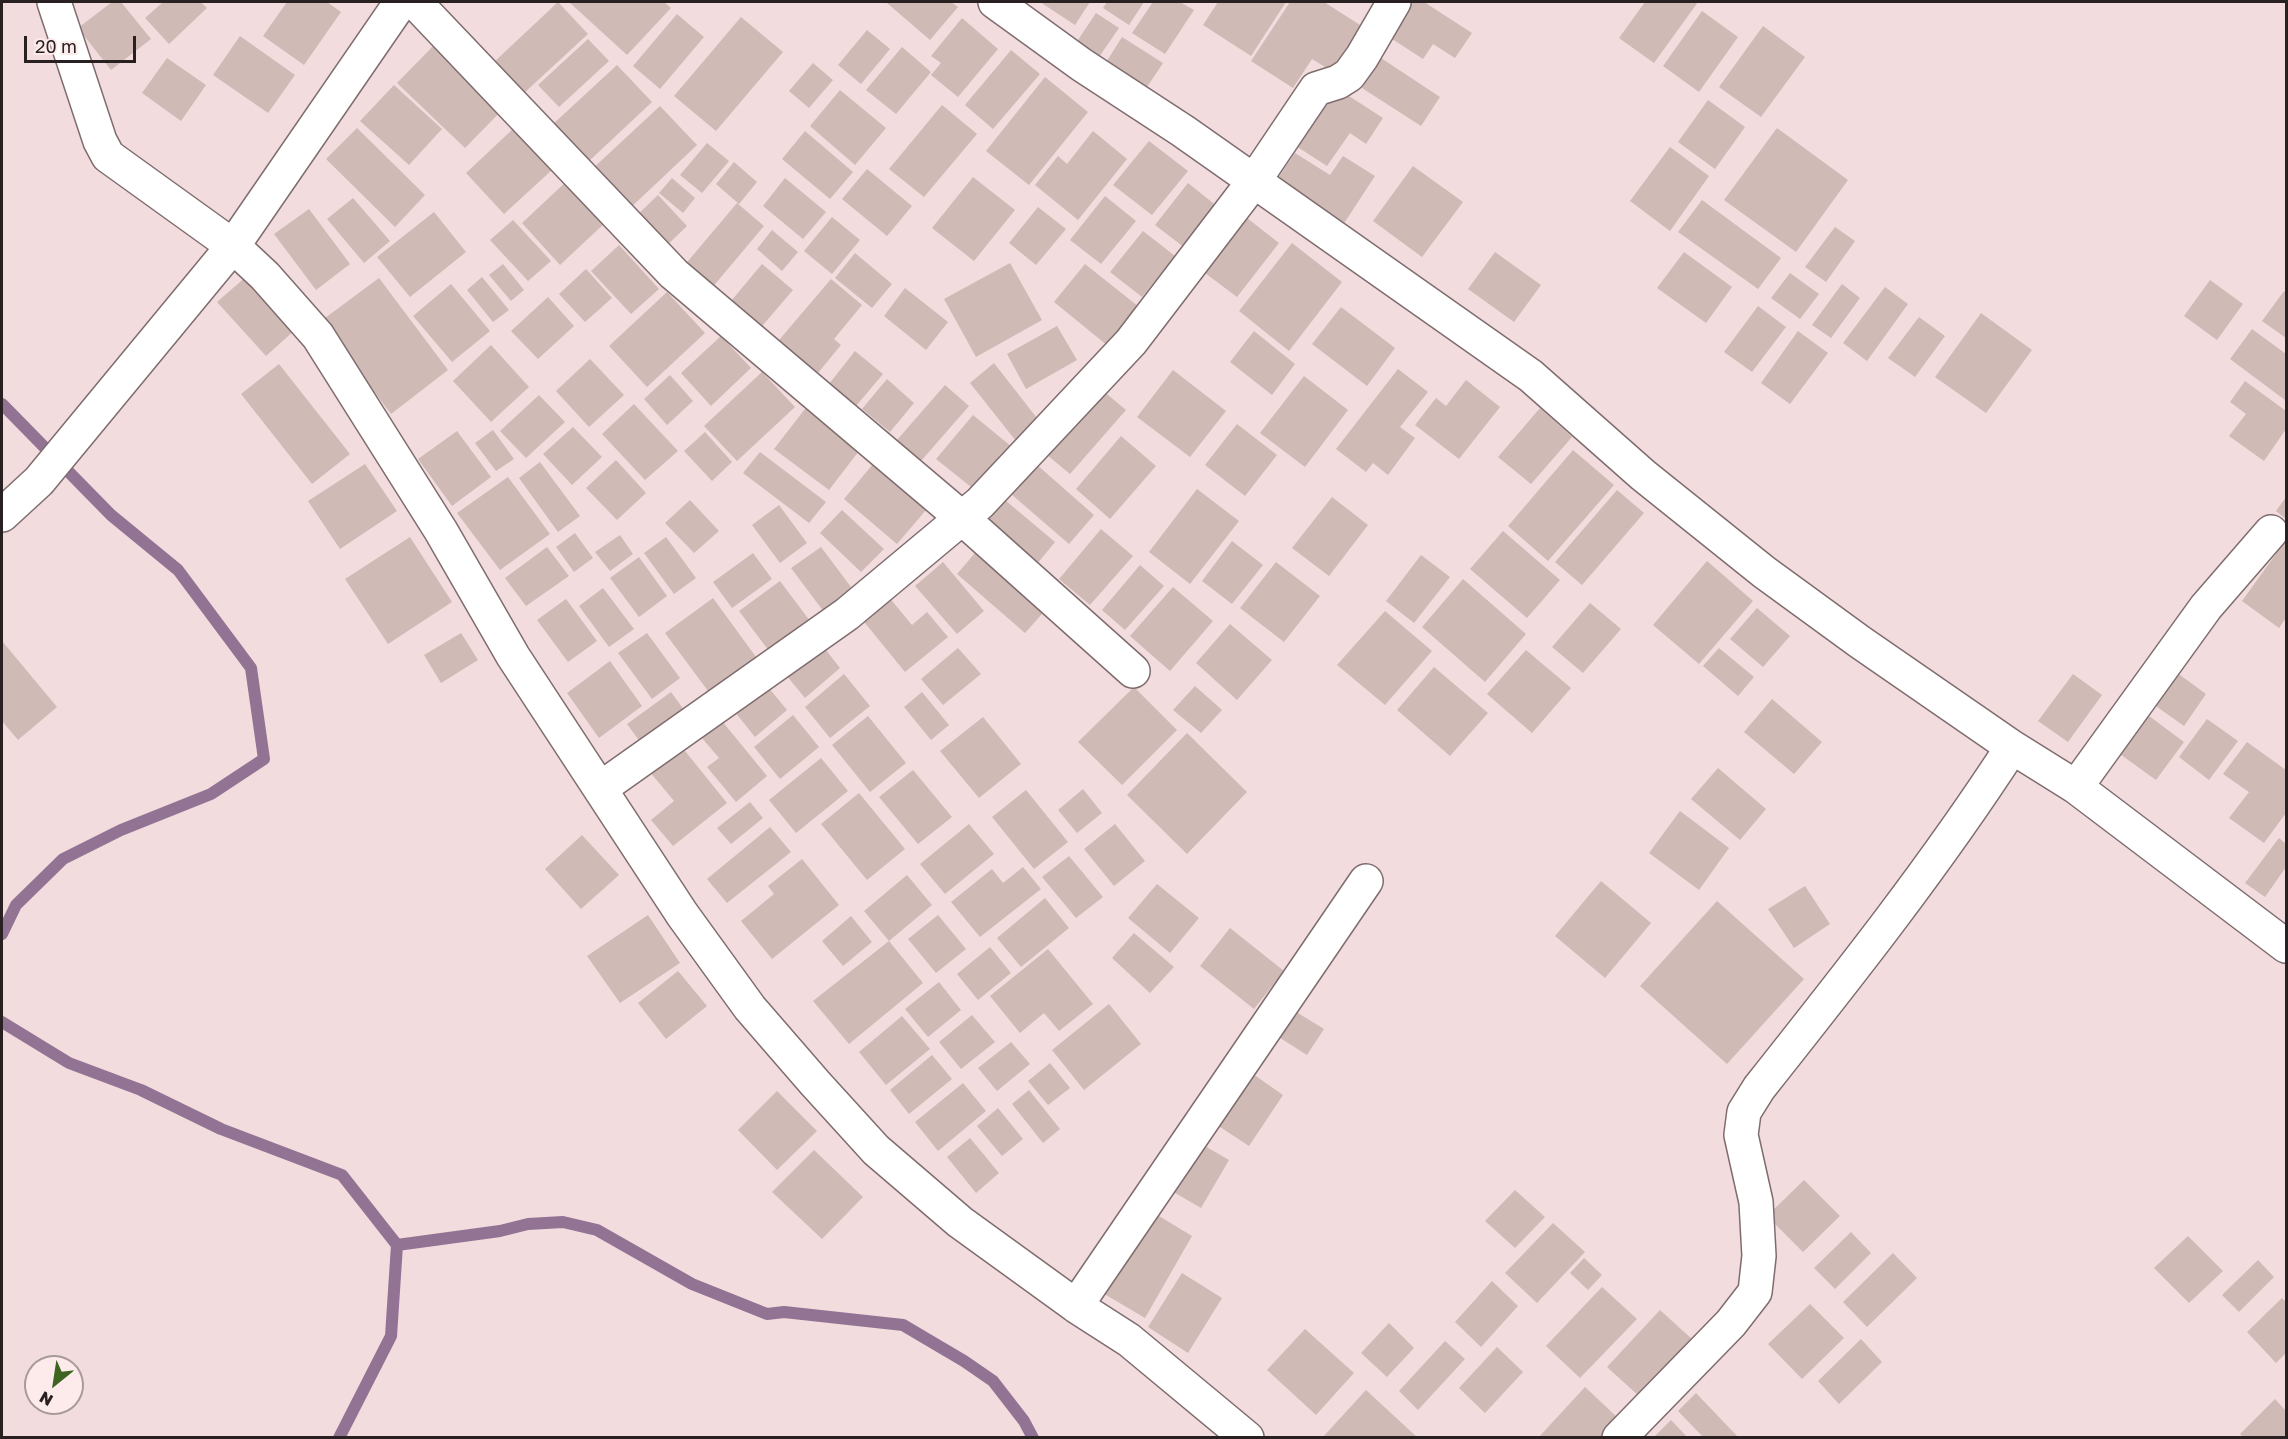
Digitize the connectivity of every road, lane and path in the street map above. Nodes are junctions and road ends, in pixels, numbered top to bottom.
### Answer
1 (54, 2) edge
2 (401, 2) edge
3 (415, 2) edge
4 (995, 2) edge
5 (1394, 2) edge
6 (1254, 181) junction
7 (233, 246) junction
8 (2, 515) edge
9 (962, 518) junction
10 (2271, 532) dead end
11 (1133, 671) dead end
12 (2012, 747) junction
13 (2076, 787) junction
14 (601, 788) junction
15 (1366, 881) dead end
16 (2286, 946) edge
17 (1076, 1306) junction
18 (1247, 1437) edge
19 (1619, 1437) edge

1 - 7 street
2 - 7 street
3 - 9 street
4 - 6 street
5 - 6 street
6 - 9 street
6 - 12 street
7 - 8 street
7 - 14 street
9 - 11 street
9 - 14 street
10 - 13 street
12 - 13 street
12 - 19 street
13 - 16 street
14 - 17 street
15 - 17 street
17 - 18 street

